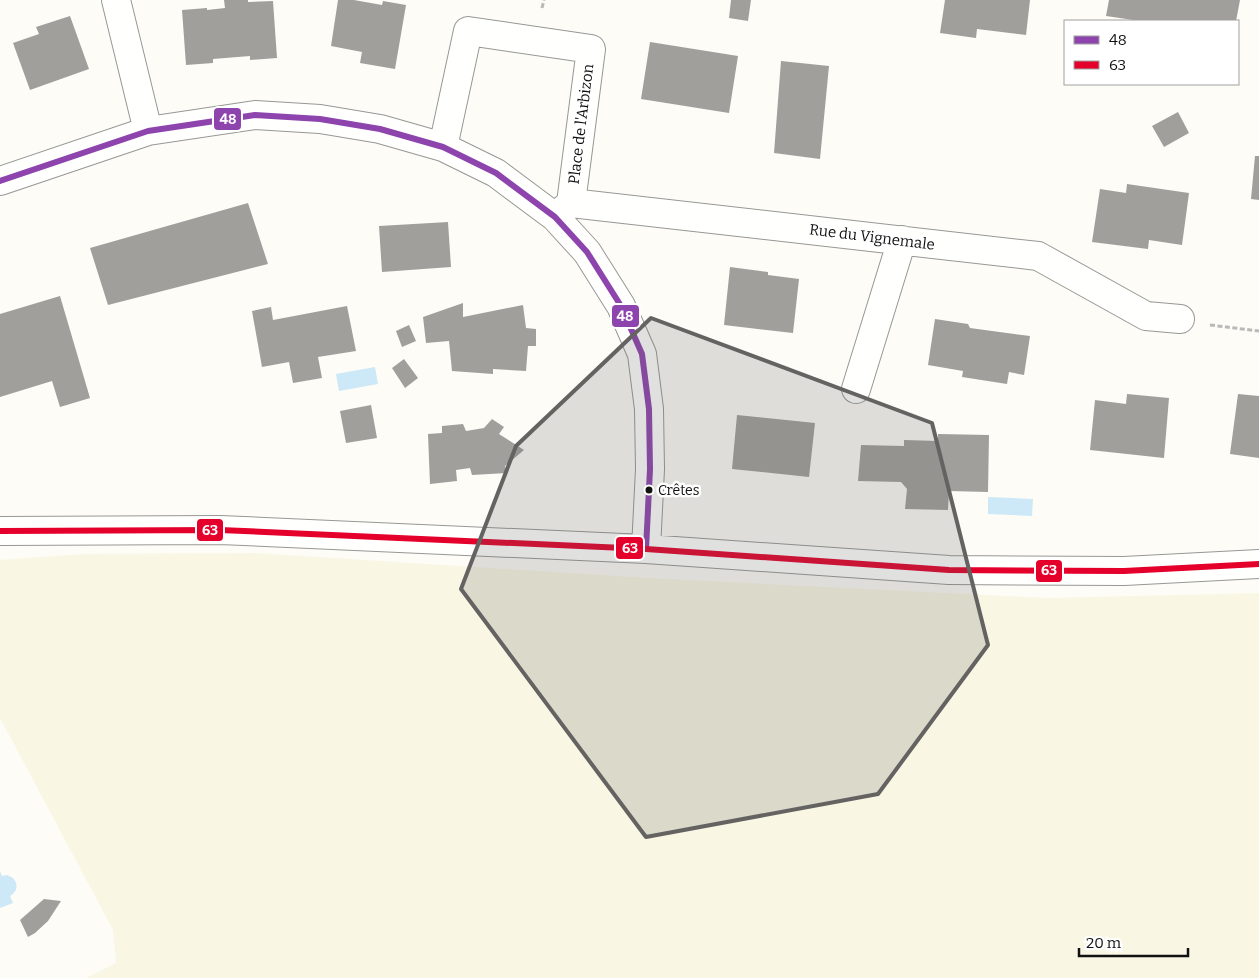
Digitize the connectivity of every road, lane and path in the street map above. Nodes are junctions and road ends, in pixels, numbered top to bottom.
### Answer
1 (116, 0) edge
2 (148, 131) junction
3 (443, 147) junction
4 (0, 181) edge
5 (563, 210) junction
6 (902, 240) junction
7 (1180, 319) joint
8 (1259, 331) edge
9 (856, 389) dead end
10 (0, 531) edge
11 (646, 549) junction
12 (1259, 564) edge

1 - 2 street
2 - 3 street
2 - 4 street
3 - 5 street
3 - 5 street, Place de l'Arbizon
5 - 6 street, Rue du Vignemale
5 - 11 street
6 - 7 street, Rue du Vignemale
6 - 9 street
7 - 8 path
10 - 11 street
11 - 12 street

